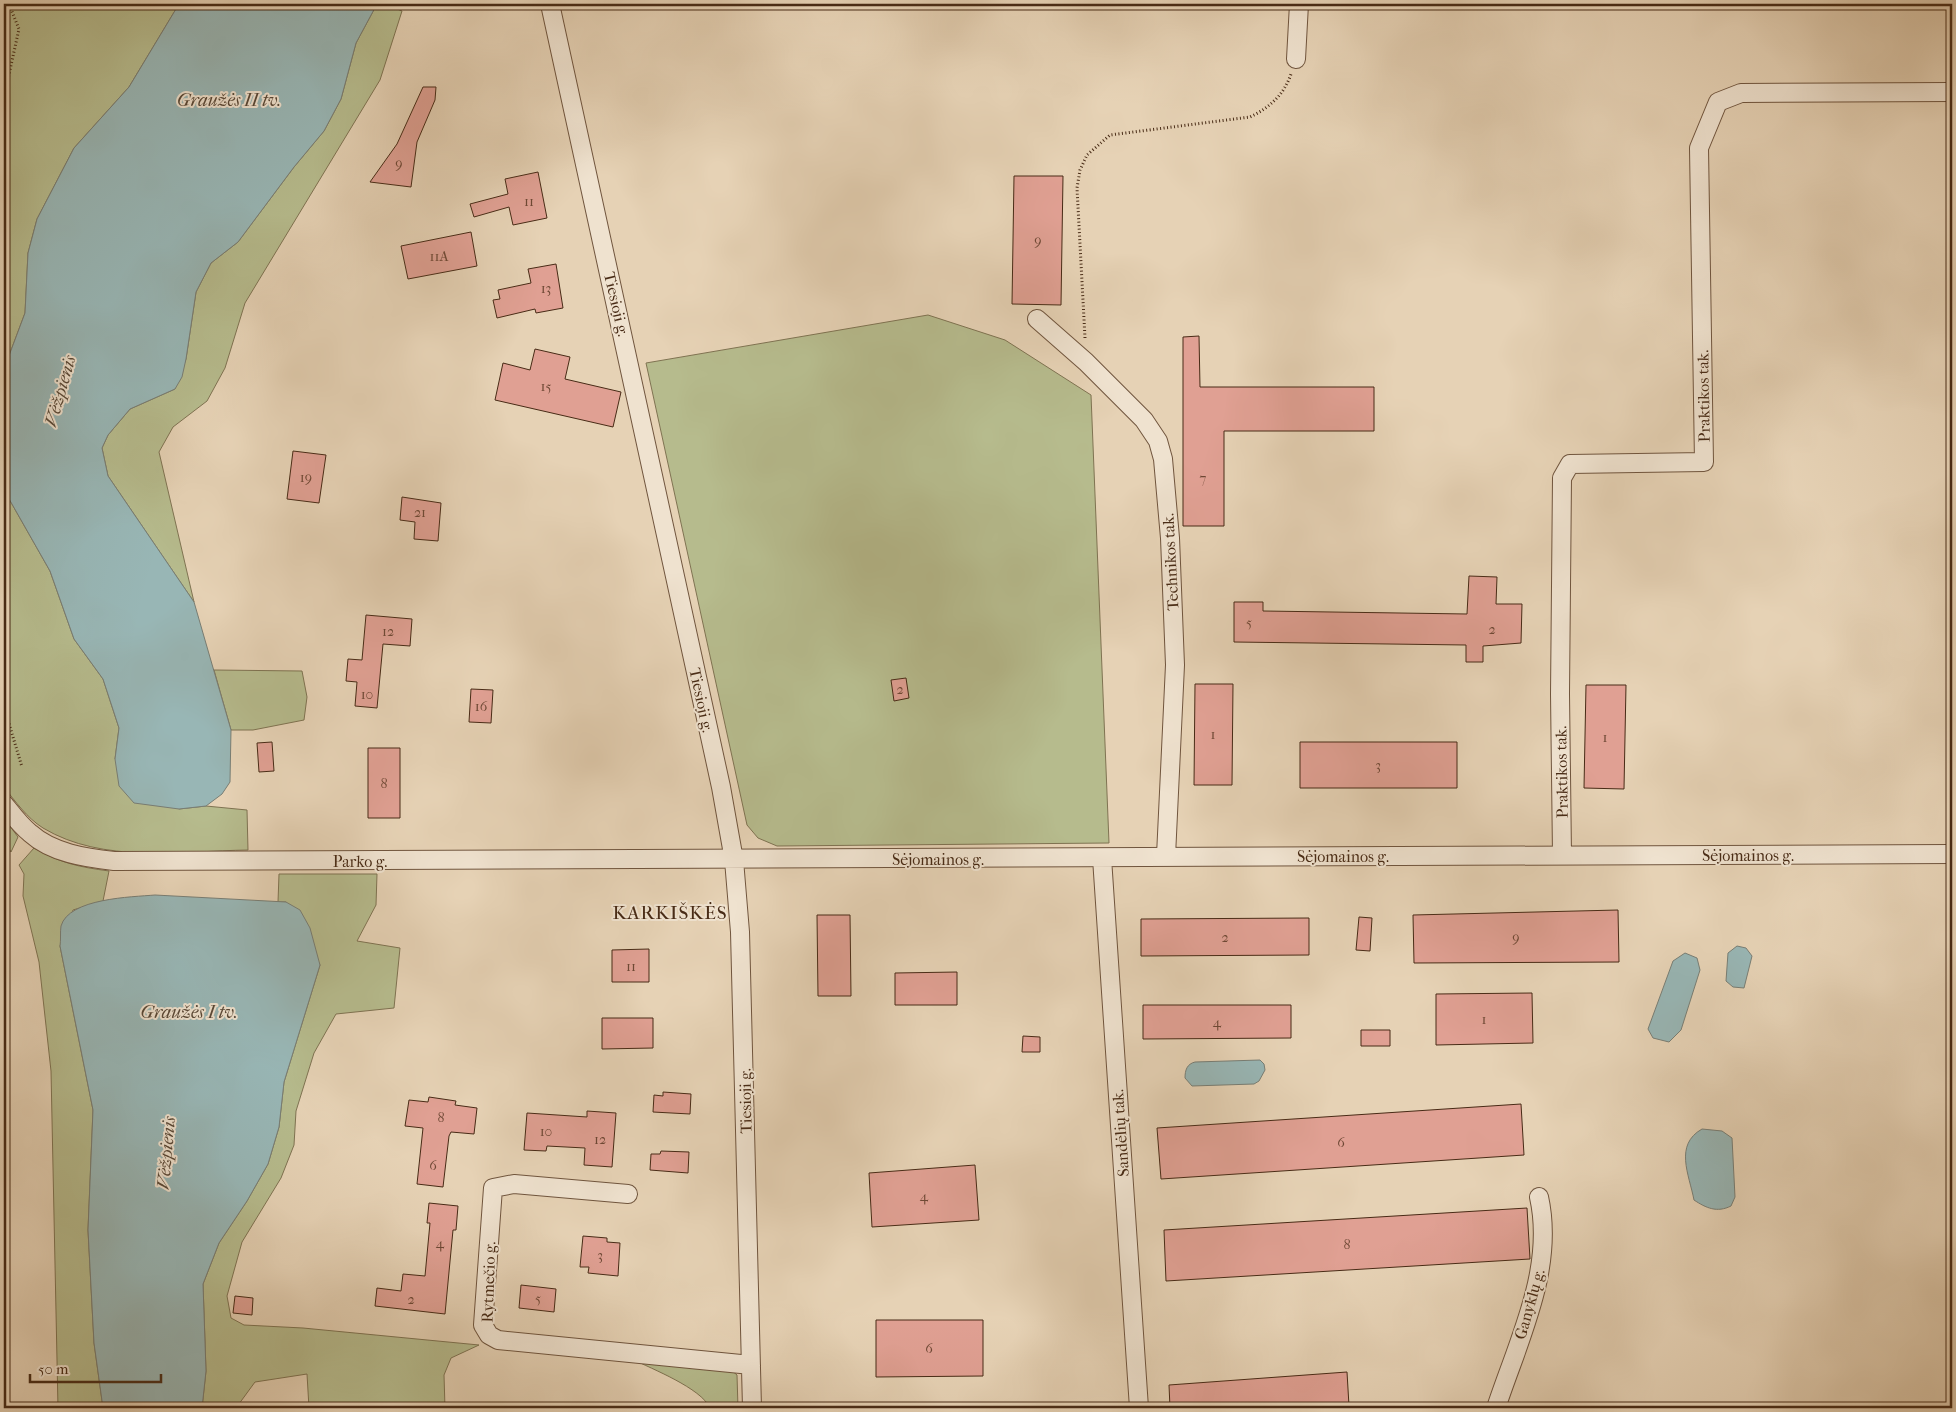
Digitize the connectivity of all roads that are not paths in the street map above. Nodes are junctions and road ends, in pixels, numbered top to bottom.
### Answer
1 (550, 4) edge
2 (1299, 4) edge
3 (1296, 59) road end
4 (1952, 92) edge
5 (1037, 319) dead end
6 (4, 804) edge
7 (1952, 854) edge
8 (1166, 856) junction
9 (1562, 856) junction
10 (1102, 858) junction
11 (734, 860) junction
12 (628, 1194) dead end
13 (1539, 1197) dead end
14 (752, 1365) junction
15 (752, 1408) edge
16 (1139, 1408) edge
17 (1496, 1408) edge

1 - 11 street, Tiesioji g.
2 - 3 street
4 - 9 street, Praktikos tak.
5 - 8 street, Technikos tak.
6 - 11 street, Parko g.
7 - 9 street, Sėjomainos g.
8 - 9 street, Sėjomainos g.
8 - 10 street, Sėjomainos g.
10 - 11 street, Sėjomainos g.
10 - 16 street, Sandėlių tak.
11 - 14 street, Tiesioji g.
12 - 14 street, Rytmečio g.
13 - 17 street, Ganyklų g.
14 - 15 street, Tiesioji g.

